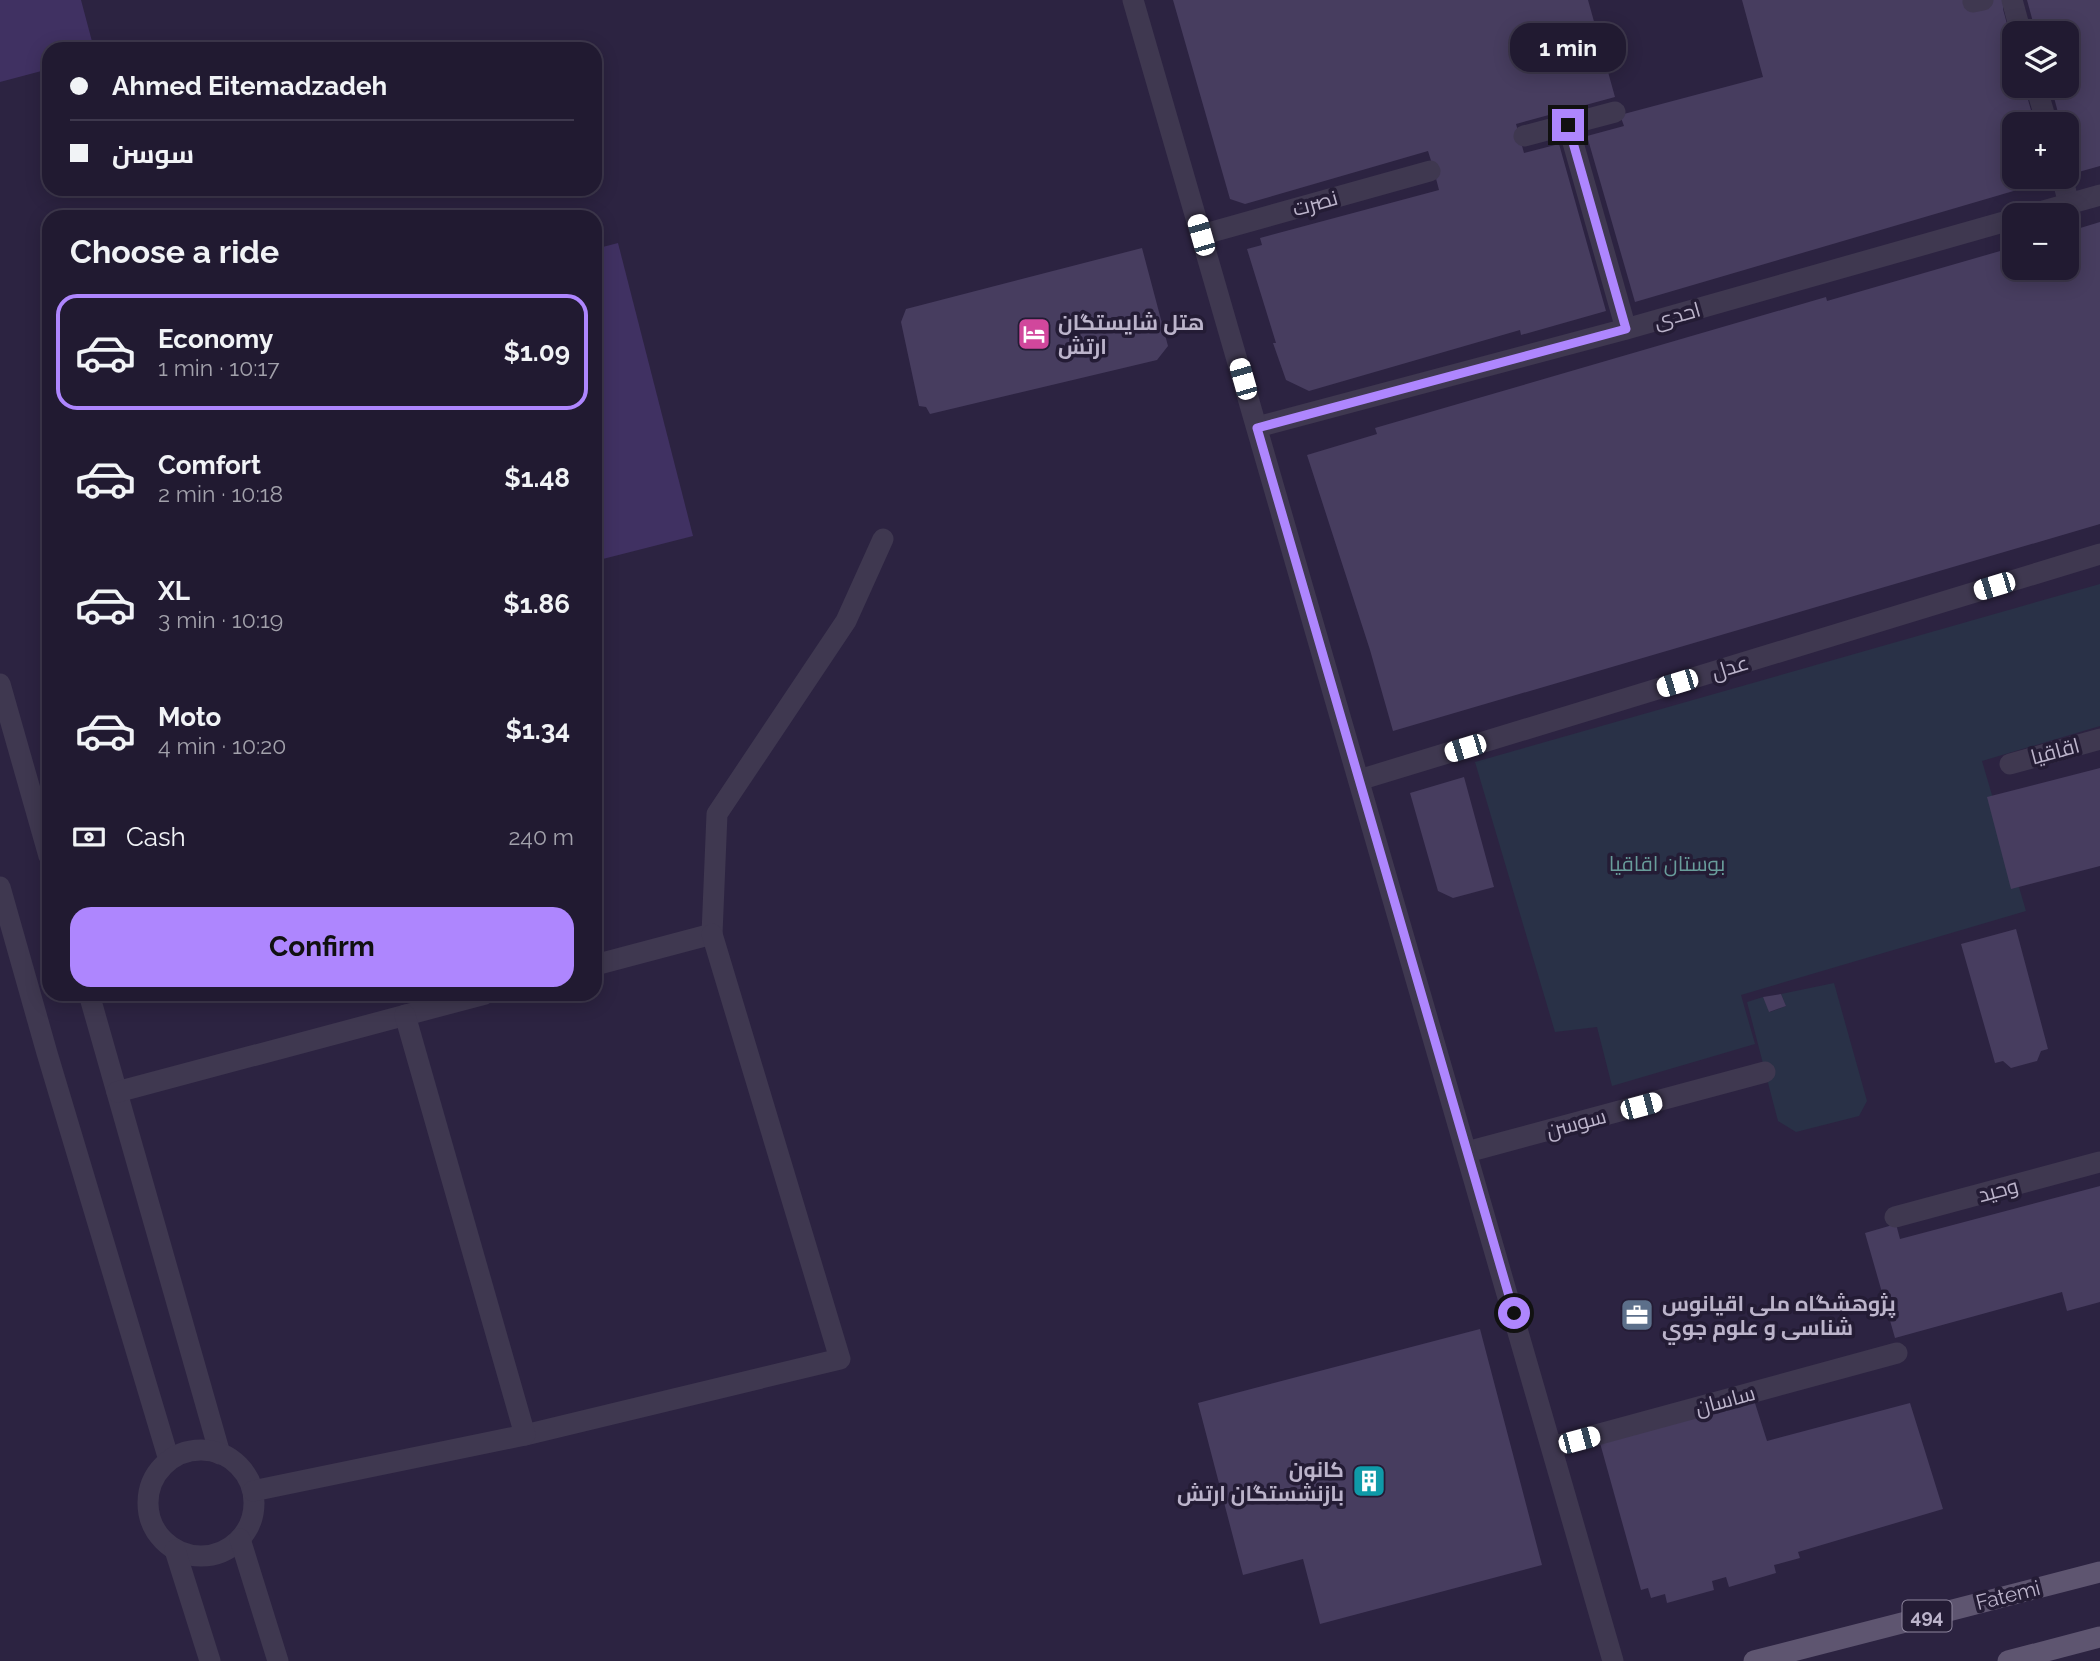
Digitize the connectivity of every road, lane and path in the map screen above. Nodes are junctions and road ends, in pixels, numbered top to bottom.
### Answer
1 (1133, 0) edge
2 (2012, 0) edge
3 (2018, 21) edge
4 (1615, 112) dead end
5 (1568, 125) junction
6 (1524, 136) dead end
7 (1430, 171) dead end
8 (2100, 195) edge
9 (2072, 203) edge
10 (2002, 222) edge
11 (1201, 235) junction
12 (1626, 329) junction
13 (1257, 428) junction
14 (883, 539) dead end
15 (2100, 554) edge
16 (0, 684) edge
17 (2100, 739) edge
18 (2010, 764) dead end
19 (1359, 780) junction
20 (42, 831) edge
21 (0, 887) edge
22 (712, 934) junction
23 (602, 963) edge
24 (91, 1001) edge
25 (458, 1001) edge
26 (405, 1015) junction
27 (1765, 1072) dead end
28 (117, 1092) junction
29 (1467, 1152) junction
30 (2100, 1162) edge
31 (1895, 1217) dead end
32 (1897, 1353) dead end
33 (525, 1435) junction
34 (1552, 1447) junction
35 (220, 1454) junction
36 (169, 1460) junction
37 (253, 1491) junction
38 (240, 1539) junction
39 (175, 1550) junction
40 (2100, 1572) edge
41 (2100, 1637) edge
42 (210, 1661) edge
43 (278, 1661) edge
44 (1614, 1661) edge
45 (1754, 1661) edge
46 (2008, 1661) edge

1 - 11 street
2 - 3 street
4 - 5 street
5 - 6 street
5 - 12 street
7 - 11 street, نصرت
8 - 9 street
10 - 12 street, احدی
11 - 13 street
12 - 13 street, احدی
13 - 19 street
14 - 22 street
15 - 19 street, عدل
16 - 20 street
17 - 18 street, اقاقیا
19 - 29 street
21 - 36 street
22 - 23 street
22 - 33 street
24 - 28 street
25 - 26 street
26 - 28 street
26 - 33 street
27 - 29 street, سوسن
28 - 35 street
29 - 34 street
30 - 31 street, وحید
32 - 34 street, ساسان
33 - 37 street
34 - 44 street
35 - 36 street
35 - 37 street
36 - 39 street
37 - 38 street
38 - 39 street
38 - 43 street
39 - 42 street
40 - 45 main road, Fatemi / 494
41 - 46 main road

